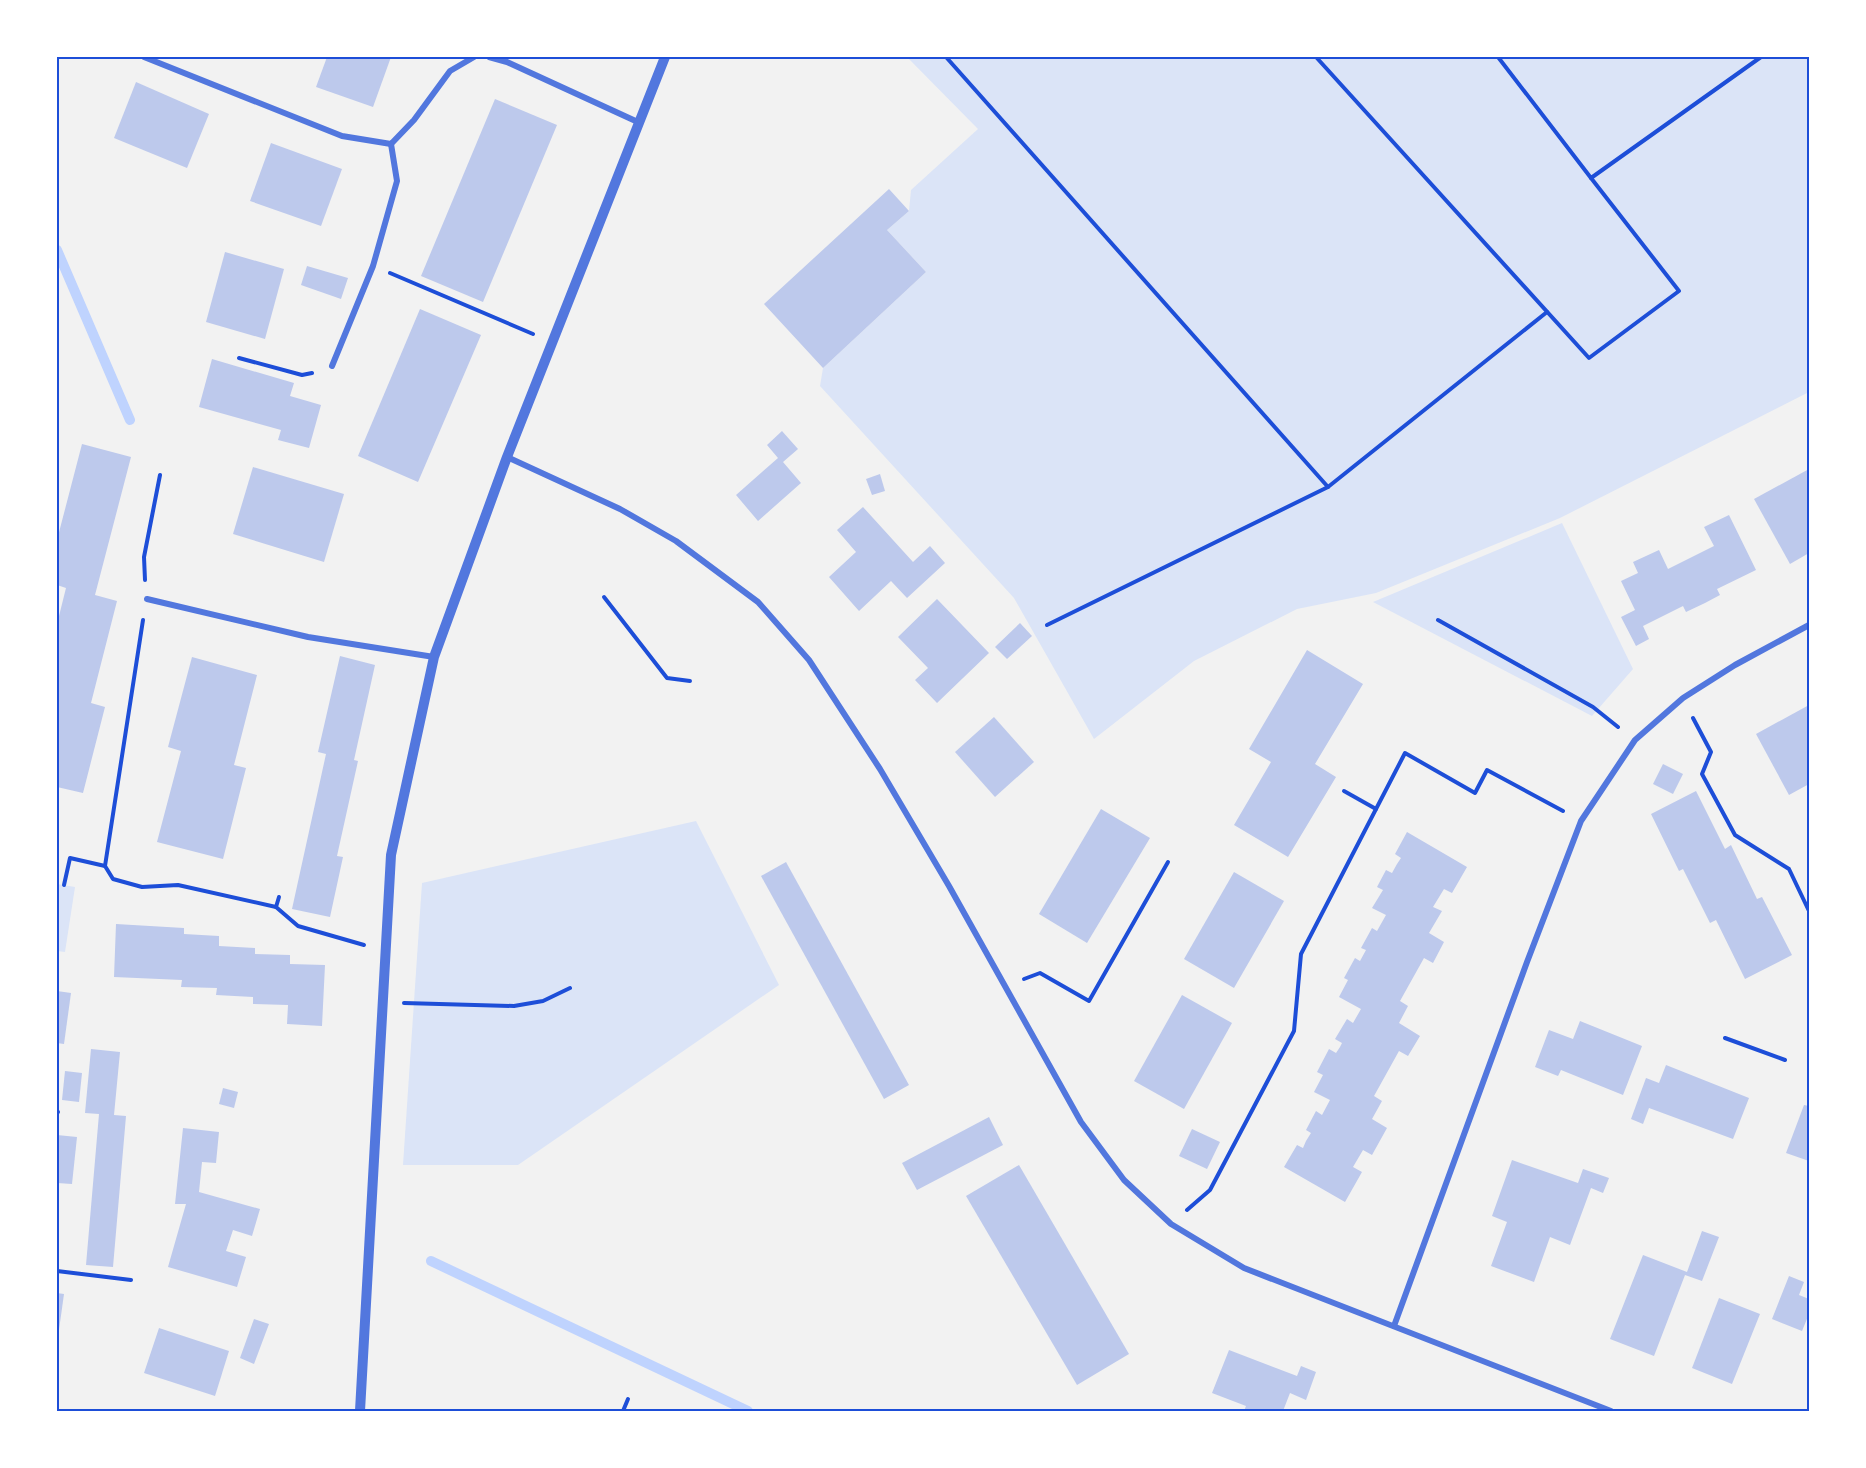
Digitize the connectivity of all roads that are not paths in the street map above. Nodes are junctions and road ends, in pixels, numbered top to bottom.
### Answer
1 (144, 57) edge
2 (474, 57) edge
3 (489, 57) edge
4 (665, 57) edge
5 (640, 123) junction
6 (390, 144) junction
7 (332, 366) road end
8 (507, 456) junction
9 (147, 599) road end
10 (1809, 626) edge
11 (434, 657) junction
12 (1394, 1326) junction
13 (360, 1411) edge
14 (1611, 1411) edge

1 - 6 street
2 - 6 street
3 - 5 street
4 - 5 street
5 - 8 street
6 - 7 street
8 - 11 street
8 - 12 street
9 - 11 street
10 - 12 street
11 - 13 street
12 - 14 street

